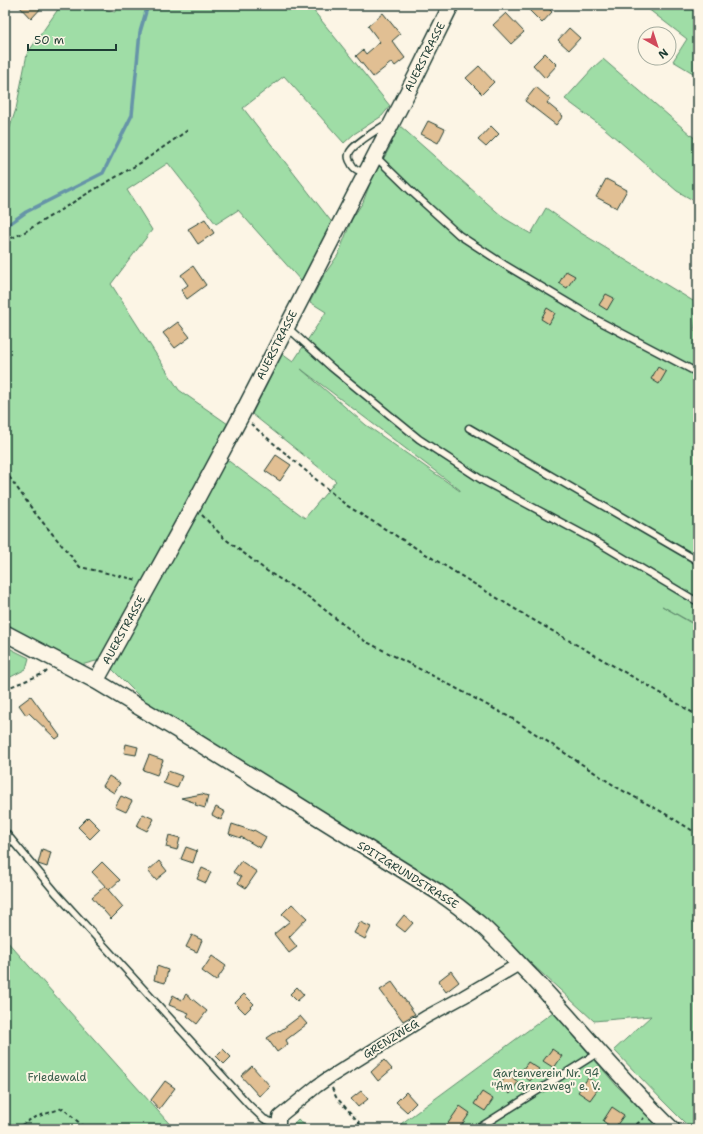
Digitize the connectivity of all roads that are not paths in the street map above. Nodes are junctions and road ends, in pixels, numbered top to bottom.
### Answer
1 (451, 5) edge
2 (394, 118) junction
3 (375, 156) junction
4 (366, 172) junction
5 (287, 327) junction
6 (698, 372) edge
7 (469, 428) dead end
8 (698, 561) edge
9 (698, 602) edge
10 (5, 633) edge
11 (96, 681) junction
12 (5, 832) edge
13 (519, 964) junction
14 (600, 1051) junction
15 (279, 1127) edge
16 (477, 1129) edge
17 (672, 1129) edge

1 - 2 street, AUERSTRASSE
2 - 3 street, AUERSTRASSE
2 - 4 lane
3 - 4 street, AUERSTRASSE
3 - 6 lane
4 - 5 street, AUERSTRASSE
5 - 9 lane
5 - 11 street, AUERSTRASSE
7 - 8 lane
10 - 11 street, SPITZGRUNDSTRASSE
11 - 13 street, SPITZGRUNDSTRASSE
12 - 15 lane
13 - 14 street, SPITZGRUNDSTRASSE
13 - 15 street, GRENZWEG
14 - 16 lane
14 - 17 street, SPITZGRUNDSTRASSE

